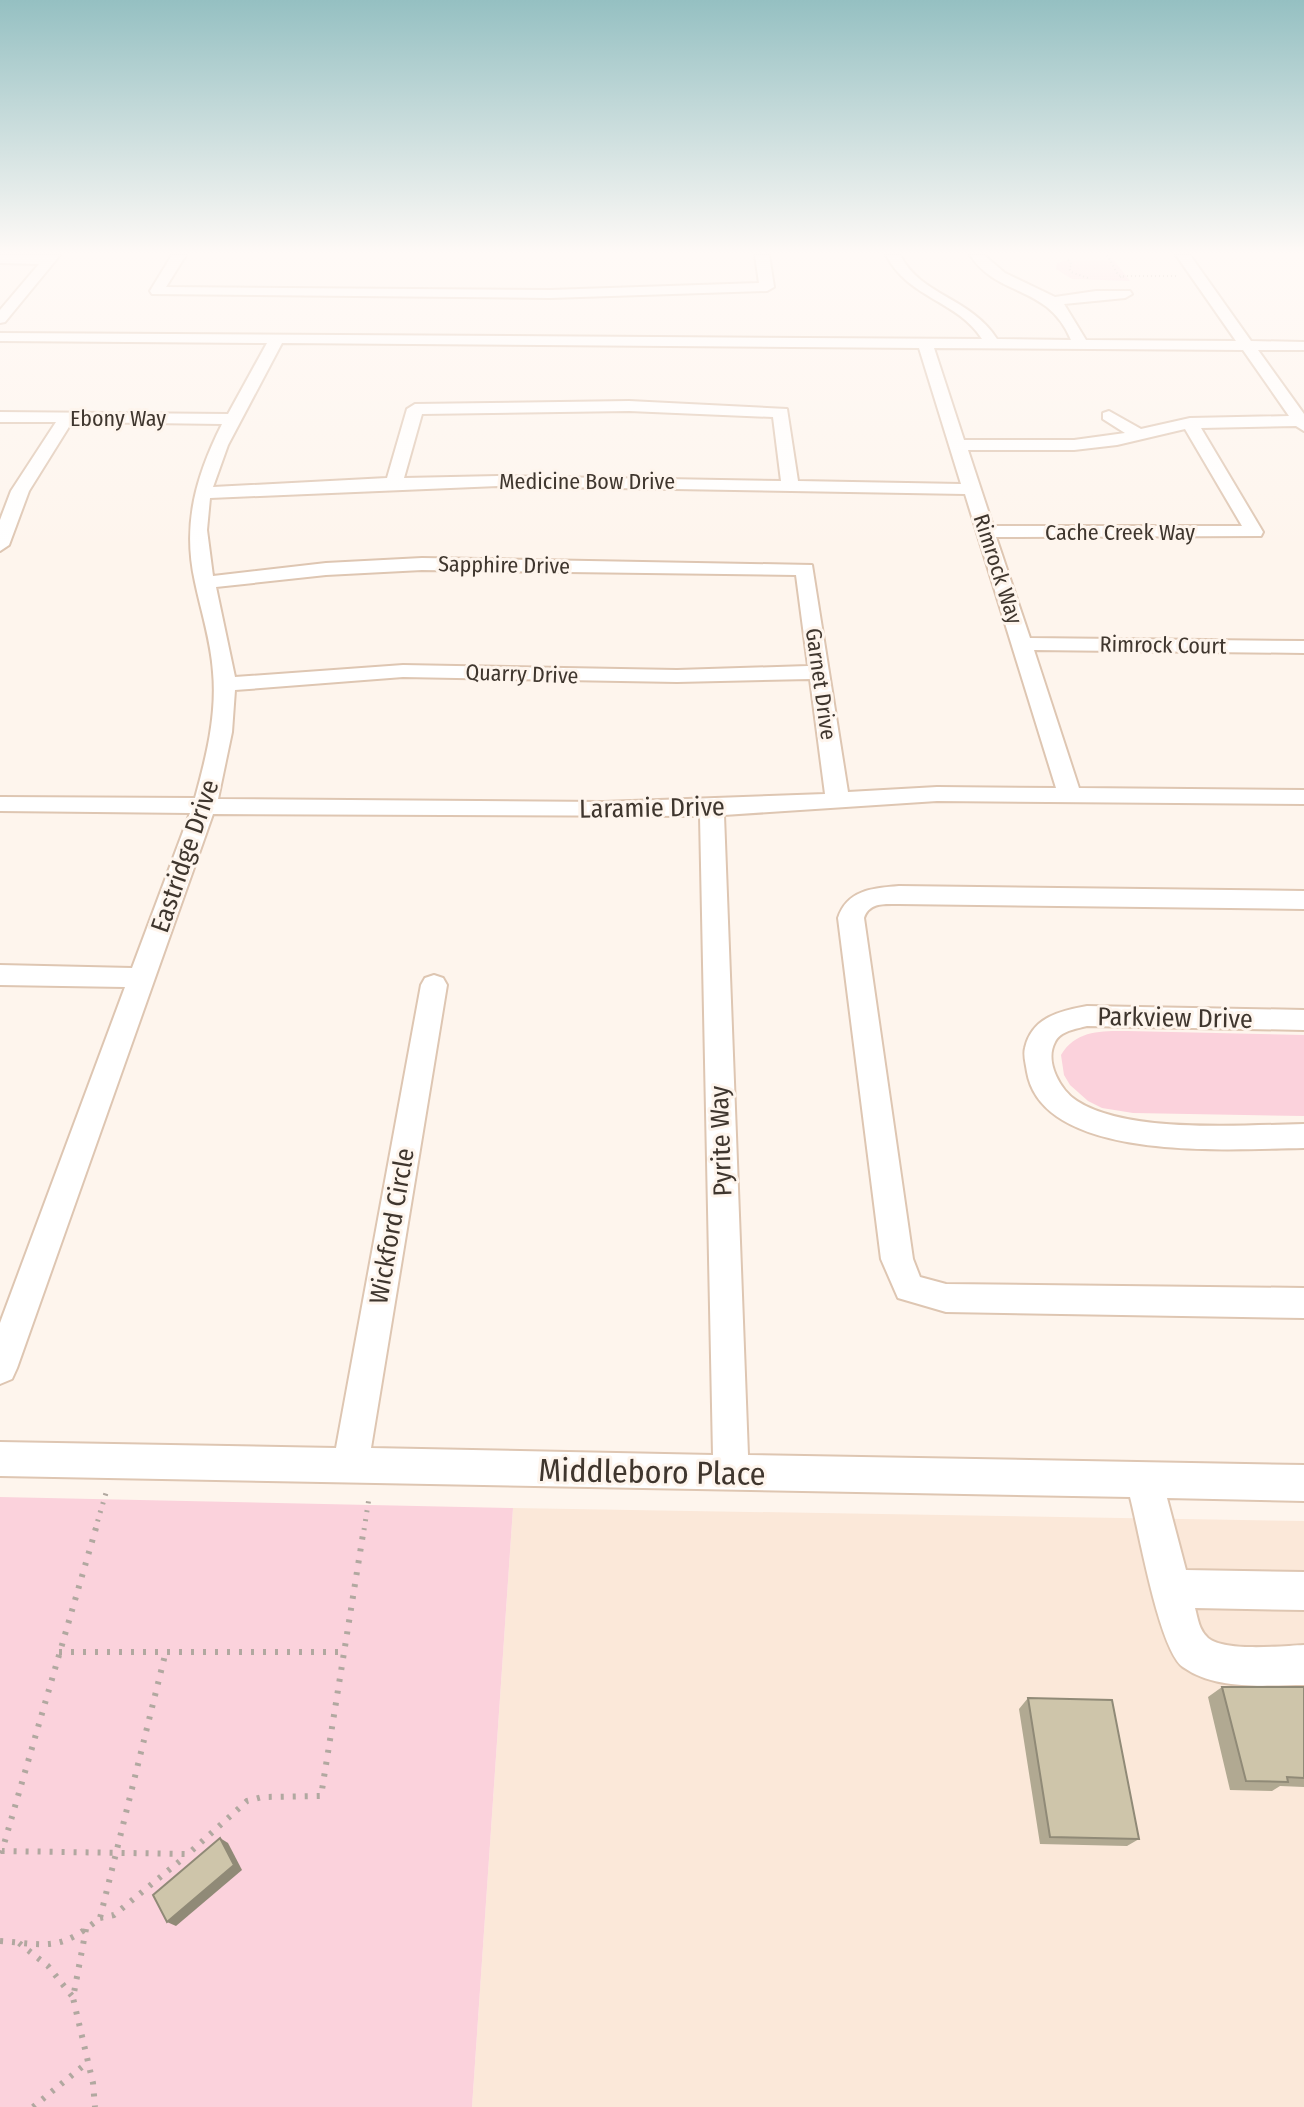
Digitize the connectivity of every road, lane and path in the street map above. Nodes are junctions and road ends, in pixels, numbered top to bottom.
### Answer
1 (269, 353) edge
2 (928, 353) edge
3 (1252, 353) edge
4 (1109, 416) dead end
5 (0, 417) edge
6 (67, 418) junction
7 (235, 419) junction
8 (1190, 423) junction
9 (1302, 423) edge
10 (1137, 434) junction
11 (957, 445) junction
12 (394, 483) junction
13 (790, 485) junction
14 (971, 489) junction
15 (203, 493) junction
16 (985, 531) junction
17 (0, 545) edge
18 (805, 569) joint
19 (204, 583) junction
20 (1022, 644) junction
21 (1304, 647) edge
22 (819, 672) junction
23 (225, 684) junction
24 (1070, 795) junction
25 (1304, 797) edge
26 (837, 800) junction
27 (0, 804) edge
28 (204, 807) junction
29 (712, 808) junction
30 (1304, 900) edge
31 (0, 975) edge
32 (142, 978) junction
33 (434, 985) dead end
34 (1304, 1020) edge
35 (1304, 1136) edge
36 (1304, 1303) edge
37 (0, 1368) edge
38 (0, 1459) edge
39 (350, 1466) junction
40 (731, 1474) junction
41 (1144, 1480) junction
42 (1304, 1483) edge
43 (106, 1493) dead end
44 (369, 1498) dead end
45 (1172, 1589) junction
46 (1304, 1591) edge
47 (166, 1651) junction
48 (59, 1652) junction
49 (345, 1652) junction
50 (1304, 1665) edge
51 (116, 1852) junction
52 (188, 1854) junction
53 (100, 1918) junction
54 (87, 1925) junction
55 (0, 1941) edge
56 (16, 1941) junction
57 (73, 1998) junction
58 (88, 2062) junction
59 (33, 2107) edge
60 (95, 2107) edge

1 - 7 street, Eastridge Drive
2 - 11 street, Rimrock Way
3 - 9 street
4 - 10 street
5 - 6 street, Ebony Way
6 - 7 street, Ebony Way
6 - 17 street
7 - 15 street, Eastridge Drive
8 - 9 street
8 - 10 street
8 - 16 street, Cache Creek Way
10 - 11 street
11 - 14 street, Rimrock Way
12 - 13 street, Medicine Bow Drive
12 - 13 street
12 - 15 street, Medicine Bow Drive
13 - 14 street, Medicine Bow Drive
14 - 16 street, Rimrock Way
15 - 19 street, Eastridge Drive
16 - 20 street, Rimrock Way
18 - 19 street, Sapphire Drive
18 - 22 street, Garnet Drive
19 - 23 street, Eastridge Drive
20 - 21 street, Rimrock Court
20 - 24 street, Rimrock Way
22 - 23 street, Quarry Drive
22 - 26 street, Garnet Drive
23 - 28 street, Eastridge Drive
24 - 25 street, Laramie Drive
24 - 26 street, Laramie Drive
26 - 29 street, Laramie Drive
27 - 28 street, Laramie Drive
28 - 29 street, Laramie Drive
28 - 32 street, Eastridge Drive
29 - 40 street, Pyrite Way
30 - 36 street
31 - 32 street
32 - 37 street, Eastridge Drive
33 - 39 street, Wickford Circle
34 - 35 street, Parkview Drive
38 - 39 street, Middleboro Place
39 - 40 street, Middleboro Place
40 - 41 street, Middleboro Place
41 - 42 street, Middleboro Place
41 - 45 street
43 - 48 path
44 - 49 path
45 - 46 street
45 - 50 street
47 - 48 path
47 - 49 path
47 - 51 path
48 - 51 path
49 - 52 path
51 - 52 path
51 - 53 path
52 - 53 path
53 - 54 path
54 - 56 path
54 - 57 path
55 - 56 path
56 - 57 path
57 - 58 path
58 - 59 path
58 - 60 path

